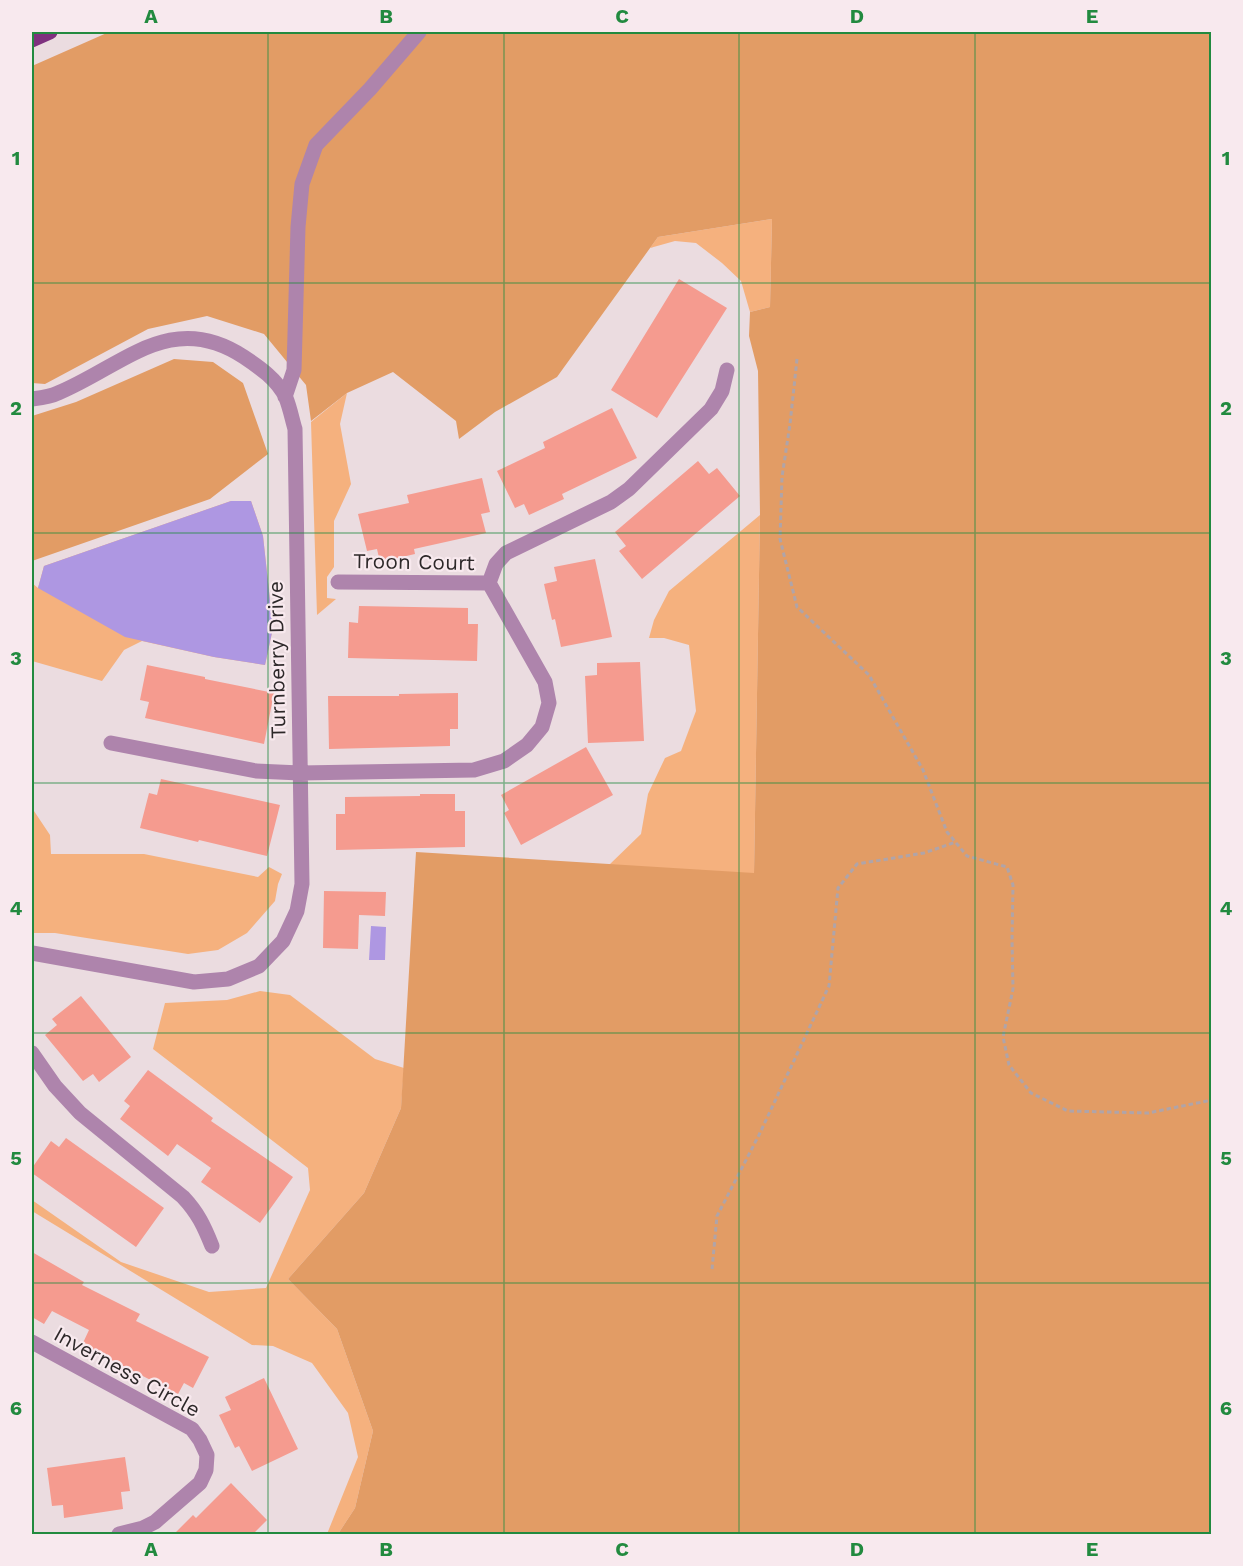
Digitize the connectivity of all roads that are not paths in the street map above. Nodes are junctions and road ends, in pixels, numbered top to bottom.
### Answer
1 (50, 32) edge
2 (419, 32) edge
3 (32, 40) edge
4 (727, 370) dead end
5 (285, 397) junction
6 (32, 399) edge
7 (338, 582) dead end
8 (489, 583) junction
9 (111, 742) dead end
10 (300, 773) junction
11 (32, 953) edge
12 (32, 1053) edge
13 (212, 1246) dead end
14 (32, 1342) edge
15 (119, 1534) edge

1 - 3 main road
2 - 5 street
4 - 8 street
5 - 6 street, Turnberry Drive
5 - 10 street, Turnberry Drive
7 - 8 street, Troon Court
8 - 10 street
9 - 10 street
10 - 11 street, Turnberry Drive
12 - 13 street
14 - 15 street, Inverness Circle

